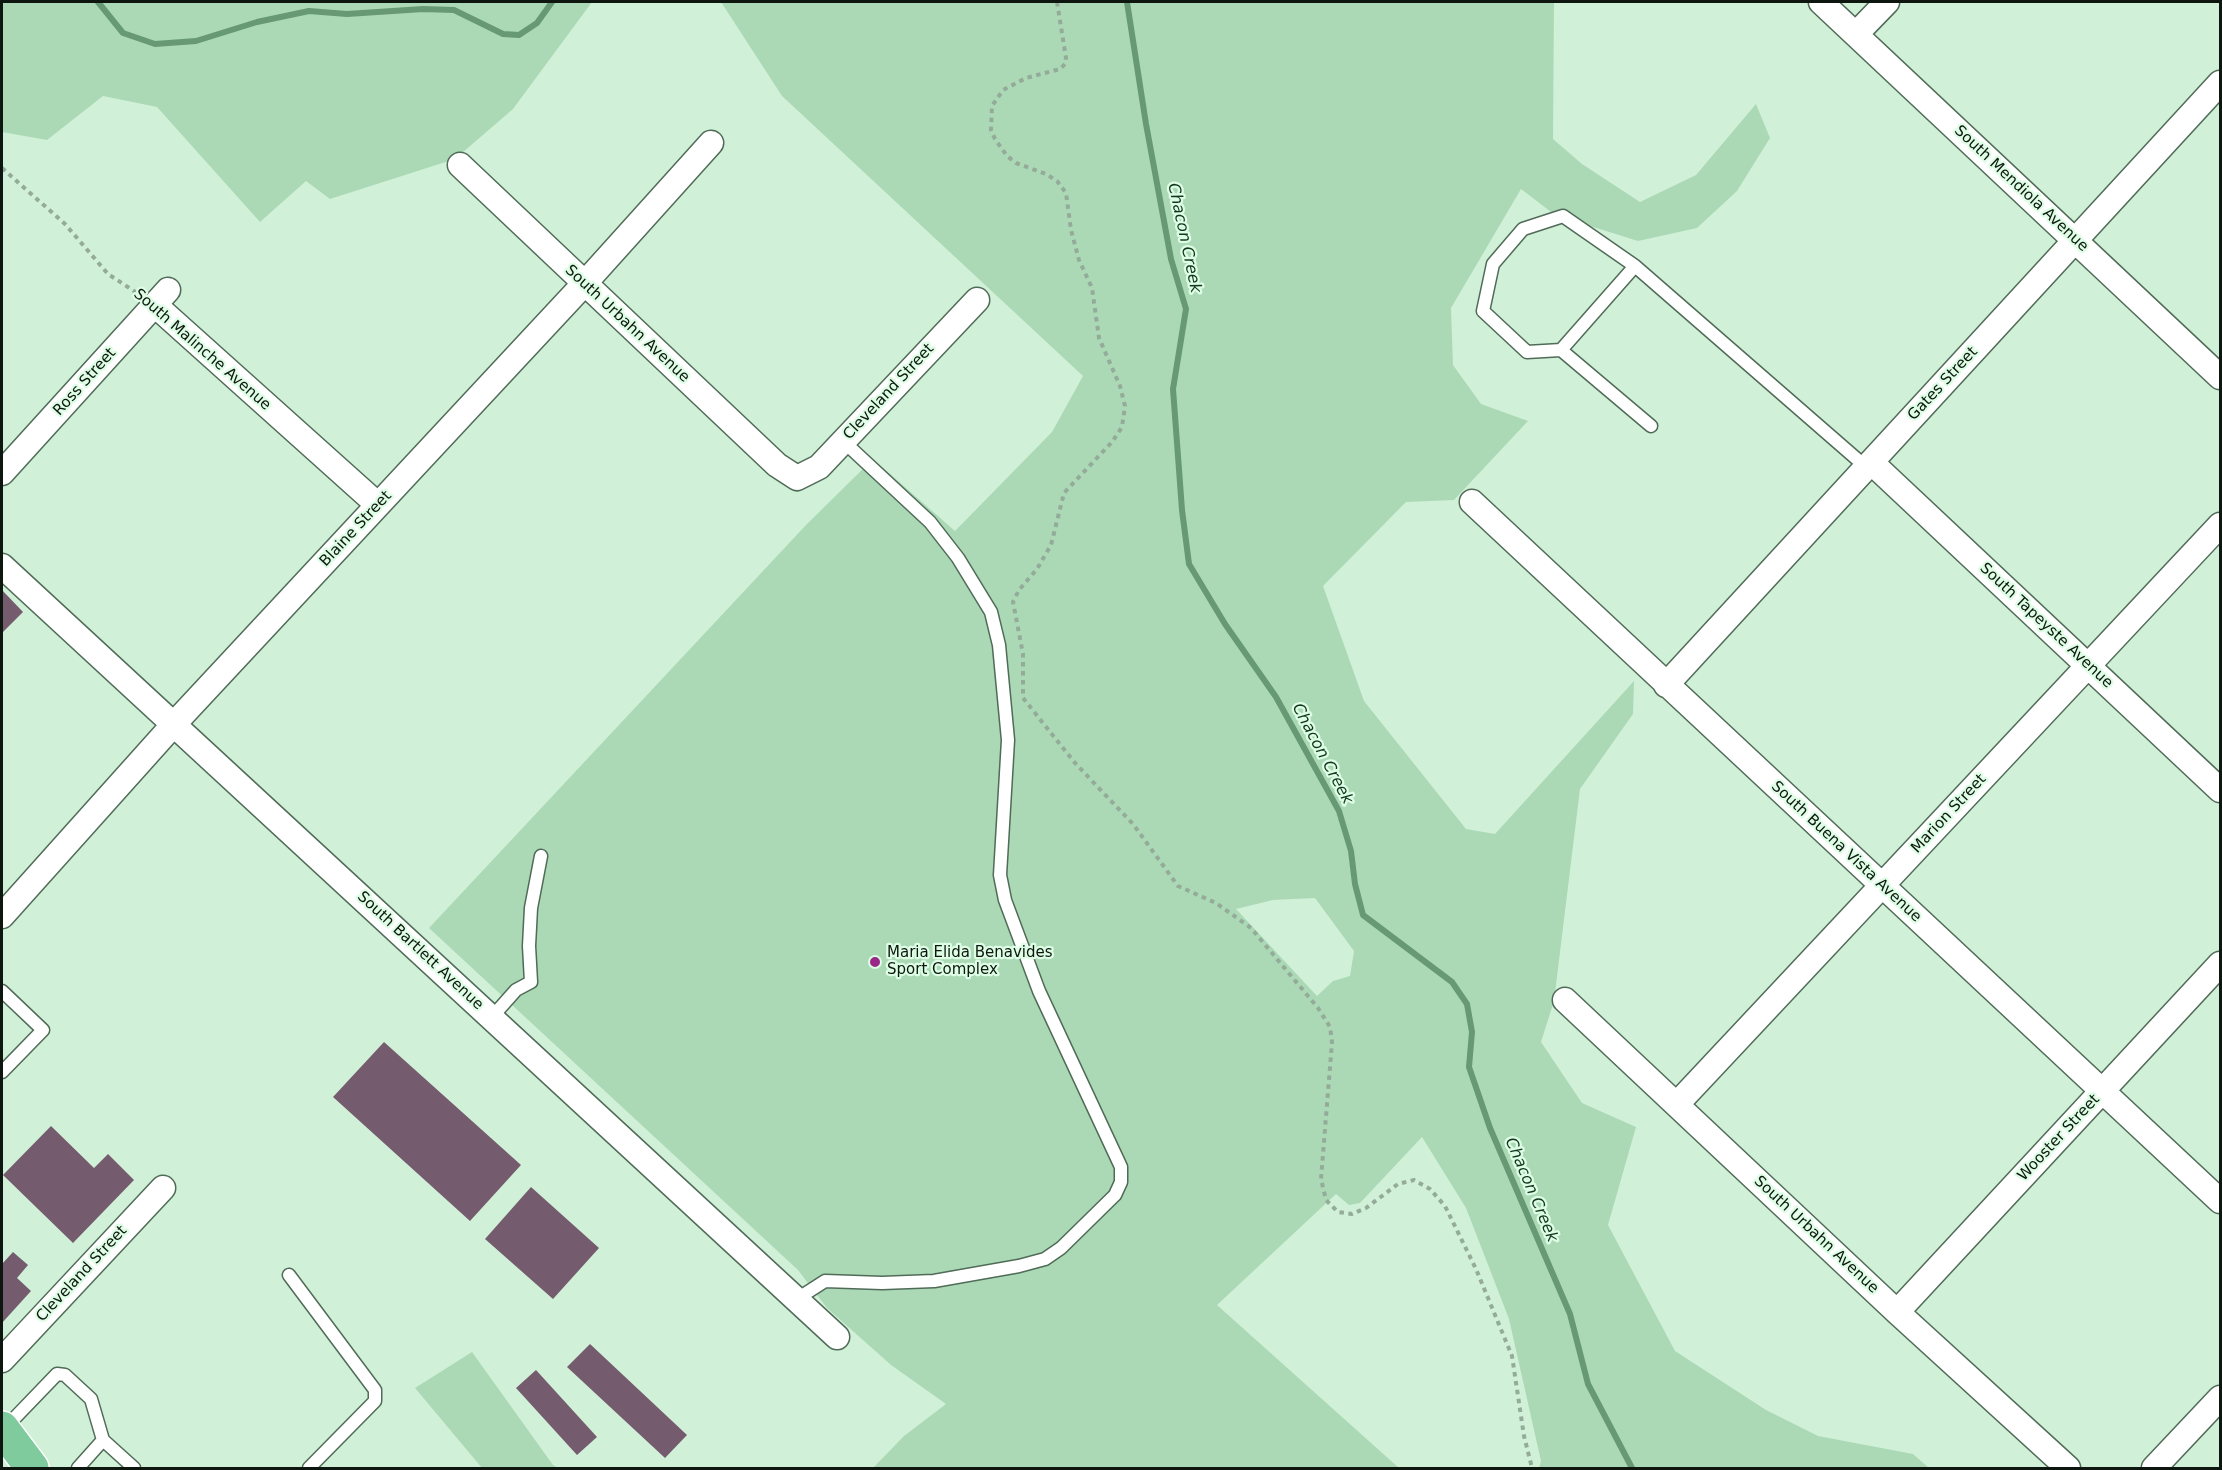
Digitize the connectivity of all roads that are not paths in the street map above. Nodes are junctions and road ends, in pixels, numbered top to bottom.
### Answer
1 (1821, 2) edge
2 (1887, 2) edge
3 (1856, 34) junction
4 (2220, 83) edge
5 (711, 143) dead end
6 (460, 165) dead end
7 (2076, 240) junction
8 (1635, 266) junction
9 (584, 284) junction
10 (161, 298) joint
11 (976, 300) dead end
12 (1561, 350) junction
13 (2220, 377) edge
14 (1651, 426) dead end
15 (843, 441) junction
16 (1868, 465) junction
17 (2, 474) edge
18 (797, 478) joint
19 (1472, 502) dead end
20 (378, 505) junction
21 (2220, 525) edge
22 (2, 566) edge
23 (2088, 666) junction
24 (1666, 685) junction
25 (174, 724) junction
26 (2220, 790) edge
27 (541, 856) dead end
28 (1883, 885) junction
29 (2, 916) edge
30 (2220, 964) edge
31 (2, 991) edge
32 (1565, 1000) dead end
33 (492, 1017) junction
34 (2, 1072) edge
35 (2102, 1092) junction
36 (1677, 1104) junction
37 (163, 1188) dead end
38 (2220, 1201) edge
39 (289, 1275) dead end
40 (797, 1299) junction
41 (1897, 1312) junction
42 (837, 1337) dead end
43 (2, 1360) edge
44 (2220, 1398) edge
45 (2, 1429) edge
46 (103, 1440) junction
47 (32, 1468) edge
48 (78, 1468) edge
49 (134, 1468) edge
50 (309, 1468) edge
51 (2068, 1468) edge
52 (2154, 1468) edge

1 - 3 street, South Mendiola Avenue
2 - 3 street
3 - 7 street, South Mendiola Avenue
4 - 7 street, Gates Street
5 - 9 street, Blaine Street
6 - 9 street, South Urbahn Avenue
7 - 13 street, South Mendiola Avenue
7 - 16 street, Gates Street
8 - 12 lane
8 - 12 lane
8 - 16 lane
9 - 18 street, South Urbahn Avenue
9 - 20 street, Blaine Street
10 - 17 street, Ross Street
10 - 20 street, South Malinche Avenue
11 - 15 street, Cleveland Street
12 - 14 lane
15 - 18 street, Cleveland Street
15 - 40 lane
16 - 23 street, South Tapeyste Avenue
16 - 24 street, Gates Street
19 - 24 street, South Buena Vista Avenue
20 - 25 street, Blaine Street
21 - 23 street, Marion Street
22 - 25 street, South Bartlett Avenue
23 - 26 street, South Tapeyste Avenue
23 - 28 street, Marion Street
24 - 28 street, South Buena Vista Avenue
25 - 29 street, Blaine Street
25 - 33 street, South Bartlett Avenue
27 - 33 lane
28 - 35 street, South Buena Vista Avenue
28 - 36 street, Marion Street
30 - 35 street, Wooster Street
31 - 34 lane
32 - 36 street, South Urbahn Avenue
33 - 40 street, South Bartlett Avenue
35 - 38 street, South Buena Vista Avenue
35 - 41 street, Wooster Street
36 - 41 street, South Urbahn Avenue
37 - 43 street, Cleveland Street
39 - 50 lane
40 - 42 street, South Bartlett Avenue
41 - 51 street, South Urbahn Avenue
44 - 52 street
45 - 46 lane
45 - 47 main road
46 - 48 lane
46 - 49 lane

